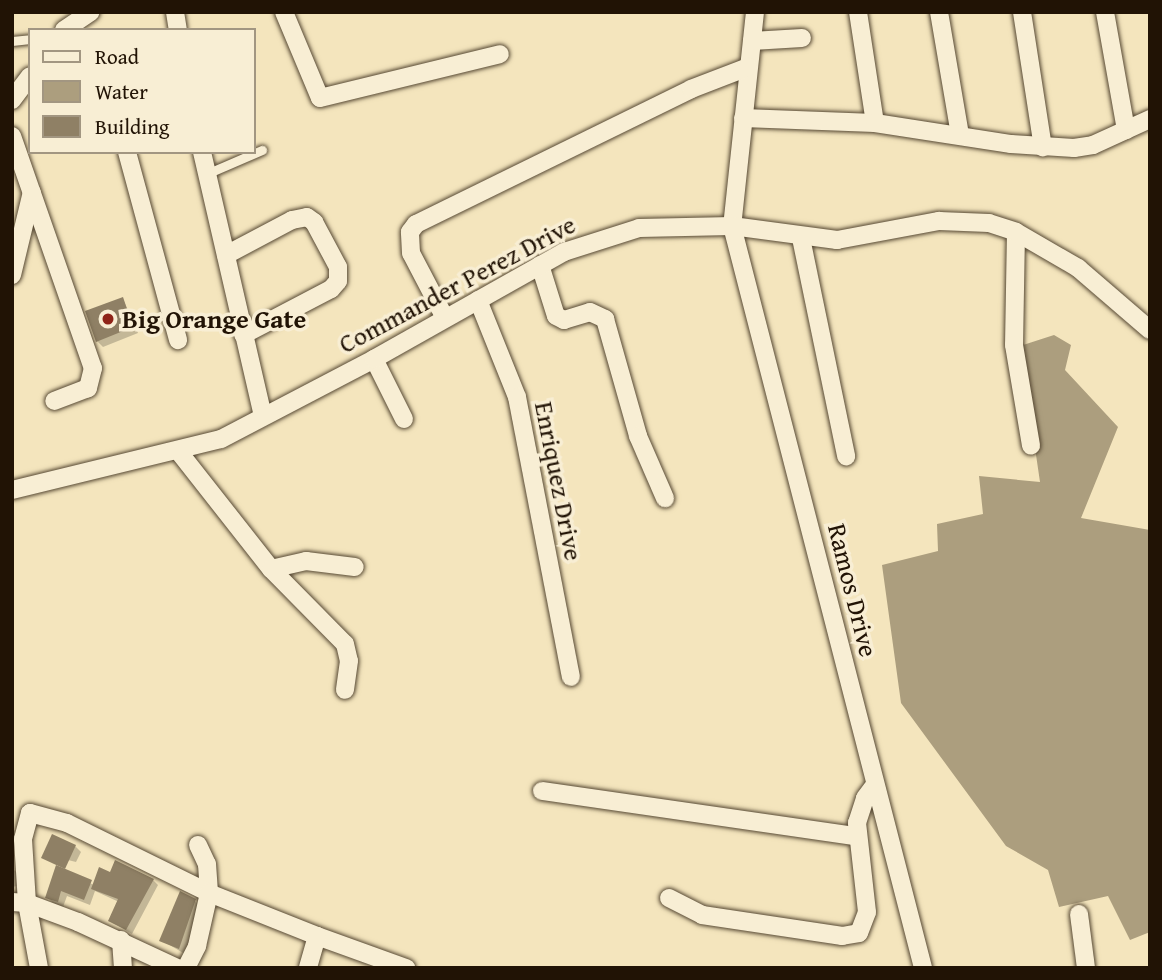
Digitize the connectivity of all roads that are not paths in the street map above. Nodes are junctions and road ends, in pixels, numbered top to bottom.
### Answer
1 (284, 12) edge
2 (755, 12) edge
3 (858, 12) edge
4 (939, 12) edge
5 (1022, 12) edge
6 (1105, 12) edge
7 (88, 19) edge
8 (68, 28) edge
9 (802, 38) dead end
10 (752, 41) junction
11 (500, 54) dead end
12 (748, 67) junction
13 (28, 79) edge
14 (12, 100) edge
15 (743, 118) junction
16 (1150, 119) edge
17 (875, 123) junction
18 (1126, 130) junction
19 (960, 135) junction
20 (12, 136) edge
21 (1043, 147) junction
22 (261, 150) dead end
23 (256, 152) edge
24 (128, 154) edge
25 (201, 154) edge
26 (252, 154) edge
27 (206, 174) junction
28 (32, 192) junction
29 (732, 226) junction
30 (1016, 232) junction
31 (801, 239) junction
32 (226, 255) junction
33 (540, 265) junction
34 (12, 275) edge
35 (478, 300) junction
36 (445, 318) junction
37 (1150, 330) edge
38 (243, 335) junction
39 (178, 340) dead end
40 (374, 359) junction
41 (54, 401) dead end
42 (263, 416) junction
43 (404, 419) dead end
44 (1031, 446) dead end
45 (179, 452) junction
46 (846, 456) dead end
47 (12, 490) edge
48 (665, 498) dead end
49 (355, 567) dead end
50 (271, 569) junction
51 (571, 677) dead end
52 (345, 690) dead end
53 (874, 786) junction
54 (542, 791) dead end
55 (856, 836) junction
56 (198, 845) dead end
57 (209, 893) junction
58 (669, 898) dead end
59 (20, 902) edge
60 (1079, 914) dead end
61 (317, 936) junction
62 (121, 940) junction
63 (39, 968) edge
64 (123, 968) edge
65 (177, 968) edge
66 (186, 968) edge
67 (309, 968) edge
68 (407, 968) edge
69 (923, 968) edge
70 (1086, 968) edge

1 - 11 street
2 - 10 street
3 - 17 street
4 - 19 street
5 - 21 street
6 - 18 street
7 - 8 street
9 - 10 street
10 - 12 street
12 - 15 street
12 - 36 street
13 - 14 street
15 - 17 street
15 - 29 street
16 - 18 street
17 - 19 street
18 - 21 street
19 - 21 street
20 - 28 street
22 - 23 lane
24 - 39 street
25 - 27 street
26 - 27 lane
27 - 32 street
28 - 34 street
28 - 41 street
29 - 31 street, Commander Perez Drive
29 - 33 street, Commander Perez Drive
29 - 53 street, Ramos Drive
30 - 31 street, Commander Perez Drive
30 - 37 street, Commander Perez Drive
30 - 44 street
31 - 46 street
32 - 38 street
32 - 38 street
33 - 35 street, Commander Perez Drive
33 - 48 street
35 - 36 street, Commander Perez Drive
35 - 51 street, Enriquez Drive
36 - 40 street, Commander Perez Drive
38 - 42 street
40 - 42 street, Commander Perez Drive
40 - 43 street
42 - 45 street, Commander Perez Drive
45 - 47 street, Commander Perez Drive
45 - 50 street
49 - 50 street
50 - 52 street
53 - 55 street
53 - 69 street, Ramos Drive
54 - 55 street
55 - 58 street
56 - 57 street
57 - 59 street
57 - 61 street
57 - 66 street
59 - 62 street
59 - 63 street
60 - 70 street
61 - 67 street
61 - 68 street
62 - 64 street
62 - 65 street

